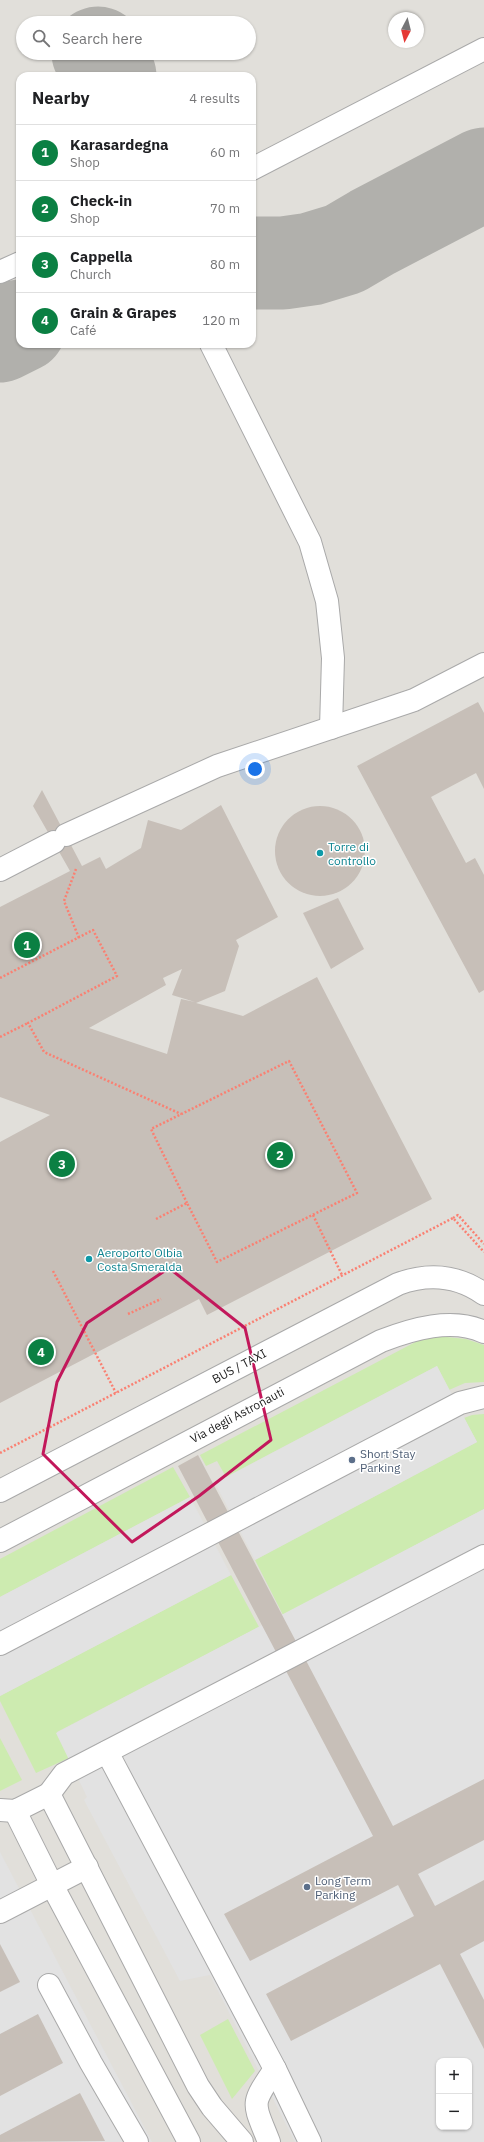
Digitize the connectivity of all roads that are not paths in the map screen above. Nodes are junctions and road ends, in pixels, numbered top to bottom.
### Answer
1 (484, 49) edge
2 (256, 167) edge
3 (16, 265) edge
4 (0, 272) edge
5 (213, 348) edge
6 (484, 664) edge
7 (331, 728) junction
8 (0, 870) edge
9 (484, 1294) edge
10 (484, 1332) edge
11 (484, 1397) edge
12 (0, 1491) edge
13 (0, 1540) edge
14 (484, 1556) edge
15 (0, 1644) edge
16 (107, 1752) junction
17 (49, 1794) junction
18 (8, 1811) edge
19 (86, 1867) junction
20 (52, 1885) junction
21 (0, 1912) edge
22 (49, 1985) dead end
23 (275, 2069) junction
24 (137, 2142) edge
25 (189, 2142) edge
26 (242, 2142) edge
27 (269, 2142) edge
28 (310, 2142) edge

1 - 2 street
3 - 4 street
5 - 7 street
6 - 7 street
7 - 8 street
9 - 12 street, BUS / TAXI
10 - 13 street, Via degli Astronauti
11 - 15 street
14 - 16 street
16 - 17 street
16 - 23 street
17 - 18 street
17 - 19 street
18 - 20 street
19 - 20 street
19 - 26 street
20 - 21 street
20 - 25 street
22 - 24 street
23 - 27 street
23 - 28 street

